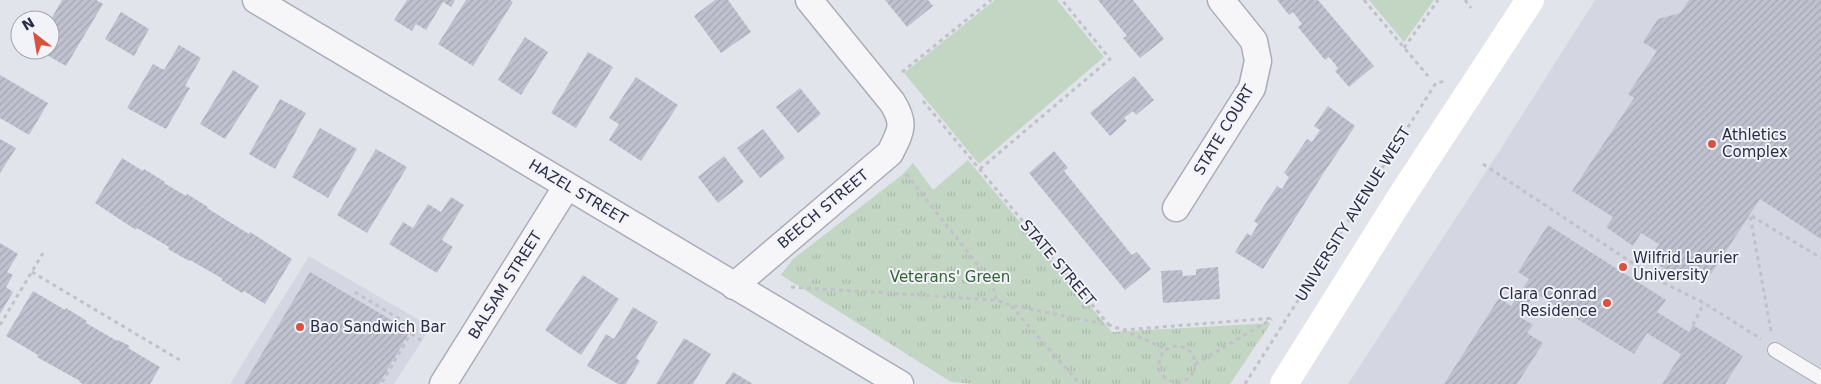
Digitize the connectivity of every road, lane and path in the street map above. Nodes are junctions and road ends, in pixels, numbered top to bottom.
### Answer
1 (256, 0) edge
2 (809, 0) edge
3 (991, 0) edge
4 (1062, 0) edge
5 (1221, 0) edge
6 (1364, 0) edge
7 (1438, 0) edge
8 (1465, 0) edge
9 (1530, 0) edge
10 (1471, 8) dead end
11 (1404, 48) junction
12 (1482, 73) junction
13 (1428, 76) dead end
14 (906, 80) dead end
15 (918, 95) dead end
16 (1483, 164) dead end
17 (980, 169) junction
18 (905, 172) dead end
19 (567, 186) junction
20 (1176, 208) dead end
21 (43, 253) dead end
22 (1821, 258) edge
23 (32, 272) junction
24 (734, 286) junction
25 (787, 287) dead end
26 (355, 292) dead end
27 (996, 300) junction
28 (1704, 303) junction
29 (1010, 305) junction
30 (0, 325) edge
31 (1694, 325) dead end
32 (1109, 326) junction
33 (1123, 330) junction
34 (411, 334) junction
35 (424, 342) dead end
36 (1166, 349) junction
37 (1775, 350) junction
38 (183, 362) dead end
39 (1195, 364) junction
40 (1821, 378) edge
41 (1185, 382) edge
42 (381, 384) edge
43 (442, 384) edge
44 (900, 384) edge
45 (1080, 384) edge
46 (1246, 384) edge
47 (1284, 384) edge

1 - 19 street, HAZEL STREET
2 - 24 street, BEECH STREET
3 - 14 path
4 - 17 path
5 - 20 street, STATE COURT
6 - 11 path
7 - 11 path
8 - 10 path
9 - 12 main road
11 - 13 path
12 - 46 path, UNIVERSITY AVENUE WEST
12 - 47 main road
15 - 17 path, STATE STREET
16 - 28 path
17 - 32 path, STATE STREET
18 - 27 path
19 - 24 street, HAZEL STREET
19 - 43 street, BALSAM STREET
21 - 23 path
22 - 37 path
23 - 30 path
23 - 38 path
24 - 44 street, HAZEL STREET
25 - 27 path
26 - 34 path
27 - 29 path
28 - 31 path
28 - 37 path
29 - 32 path
29 - 45 path
32 - 33 path
33 - 36 path
33 - 39 path
34 - 35 path
34 - 42 path
36 - 39 path
36 - 41 path
37 - 40 lane
39 - 41 path

